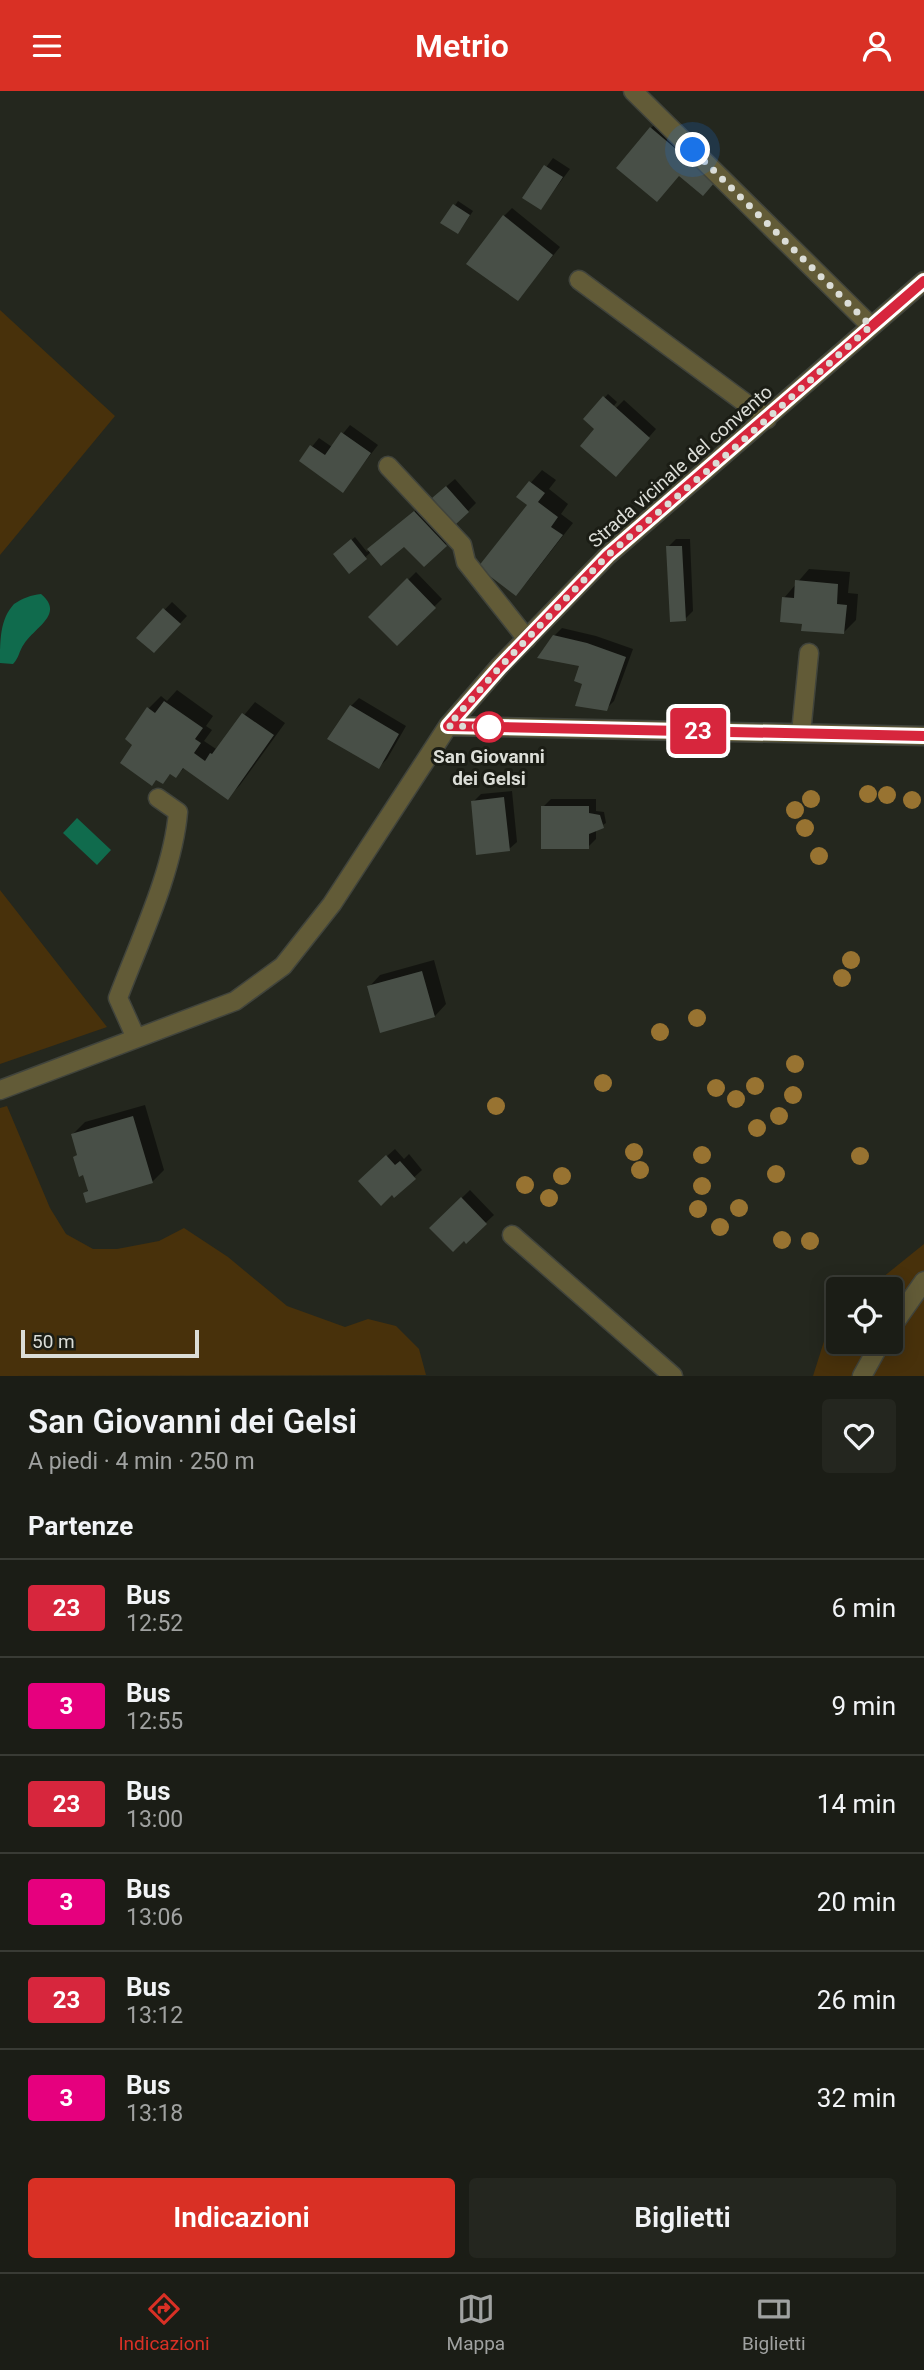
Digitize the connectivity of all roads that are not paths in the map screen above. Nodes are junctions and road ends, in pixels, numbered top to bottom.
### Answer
1 (633, 91) edge
2 (579, 280) dead end
3 (924, 281) edge
4 (871, 326) junction
5 (767, 419) junction
6 (387, 466) dead end
7 (527, 639) junction
8 (809, 653) dead end
9 (448, 726) junction
10 (800, 733) junction
11 (924, 736) edge
12 (158, 798) dead end
13 (136, 1038) junction
14 (0, 1090) edge
15 (512, 1235) dead end
16 (924, 1281) edge
17 (903, 1311) edge
18 (874, 1354) edge
19 (673, 1376) edge
20 (862, 1376) edge

1 - 4 street
2 - 5 street
3 - 4 street, Strada vicinale del convento
4 - 5 street, Strada vicinale del convento
5 - 7 street, Strada vicinale del convento
6 - 7 street
7 - 9 street, Strada vicinale del convento
8 - 10 street
9 - 10 street
9 - 13 street, Strada vicinale del convento
10 - 11 street
12 - 13 street
13 - 14 street, Strada vicinale del convento
15 - 19 street
16 - 17 street
18 - 20 street

